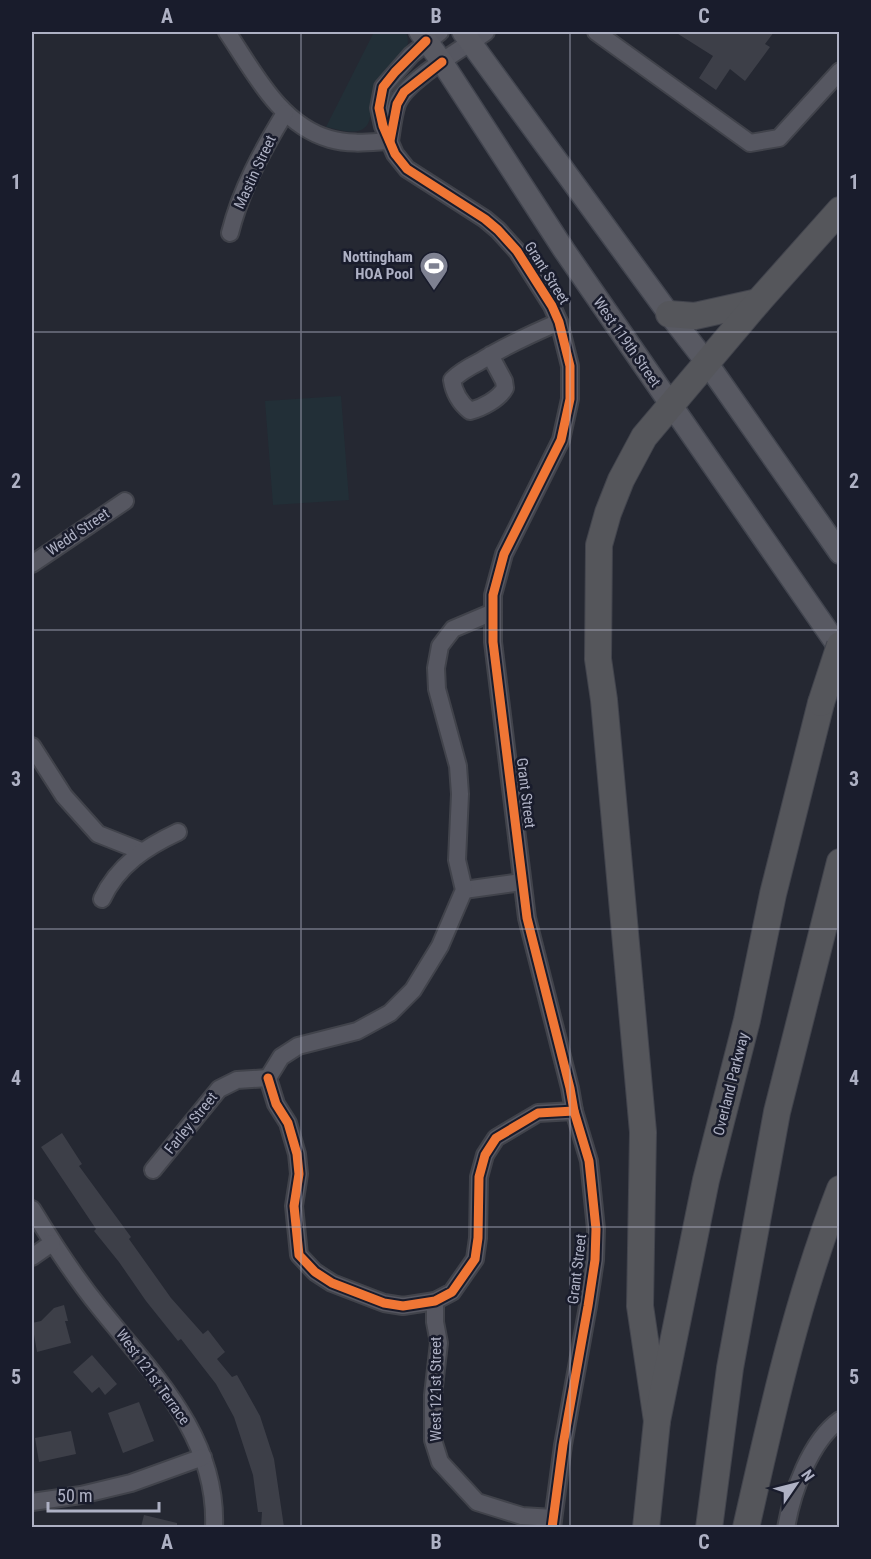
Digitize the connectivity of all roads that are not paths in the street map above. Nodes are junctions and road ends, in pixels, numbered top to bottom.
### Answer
1 (226, 32) edge
2 (596, 32) edge
3 (429, 35) edge
4 (473, 35) edge
5 (442, 62) junction
6 (840, 71) edge
7 (285, 112) junction
8 (390, 141) junction
9 (840, 210) edge
10 (230, 233) dead end
11 (758, 302) junction
12 (669, 314) junction
13 (559, 322) junction
14 (490, 355) dead end
15 (707, 363) junction
16 (671, 405) junction
17 (125, 501) dead end
18 (840, 553) edge
19 (32, 564) edge
20 (493, 612) junction
21 (840, 647) edge
22 (32, 746) edge
23 (178, 832) dead end
24 (141, 851) junction
25 (840, 862) edge
26 (522, 882) junction
27 (464, 890) junction
28 (102, 899) dead end
29 (268, 1078) junction
30 (574, 1111) junction
31 (153, 1170) dead end
32 (840, 1189) edge
33 (32, 1209) edge
34 (52, 1243) junction
35 (32, 1257) edge
36 (435, 1301) junction
37 (840, 1420) edge
38 (657, 1421) junction
39 (203, 1457) junction
40 (32, 1502) edge
41 (552, 1522) edge
42 (214, 1527) edge
43 (646, 1527) edge
44 (709, 1527) edge
45 (746, 1527) edge
46 (786, 1527) edge

1 - 7 street
2 - 6 street
3 - 5 main road, West 119th Street
3 - 8 street
4 - 5 street
4 - 12 main road
5 - 8 street
5 - 16 main road, West 119th Street
7 - 8 street
7 - 10 street, Mastin Street
8 - 13 street, Grant Street
9 - 11 highway
11 - 12 highway
11 - 15 highway
12 - 15 main road
13 - 14 street
13 - 20 street, Grant Street
15 - 16 highway
15 - 18 main road
16 - 21 main road, West 119th Street
16 - 38 highway
17 - 19 street, Wedd Street
20 - 26 street, Grant Street
20 - 27 street
21 - 38 highway, Overland Parkway, bridge
22 - 24 street
23 - 24 street
24 - 28 street
25 - 44 highway
26 - 27 street
26 - 30 street, Grant Street
27 - 29 street
29 - 31 street, Farley Street
29 - 36 street
30 - 36 street
30 - 41 street, Grant Street
32 - 45 highway
33 - 34 street, West 121st Terrace
34 - 35 street
34 - 39 street, West 121st Terrace
36 - 41 street, West 121st Street
37 - 46 street
38 - 43 highway, Overland Parkway
39 - 40 street
39 - 42 street, West 121st Terrace

